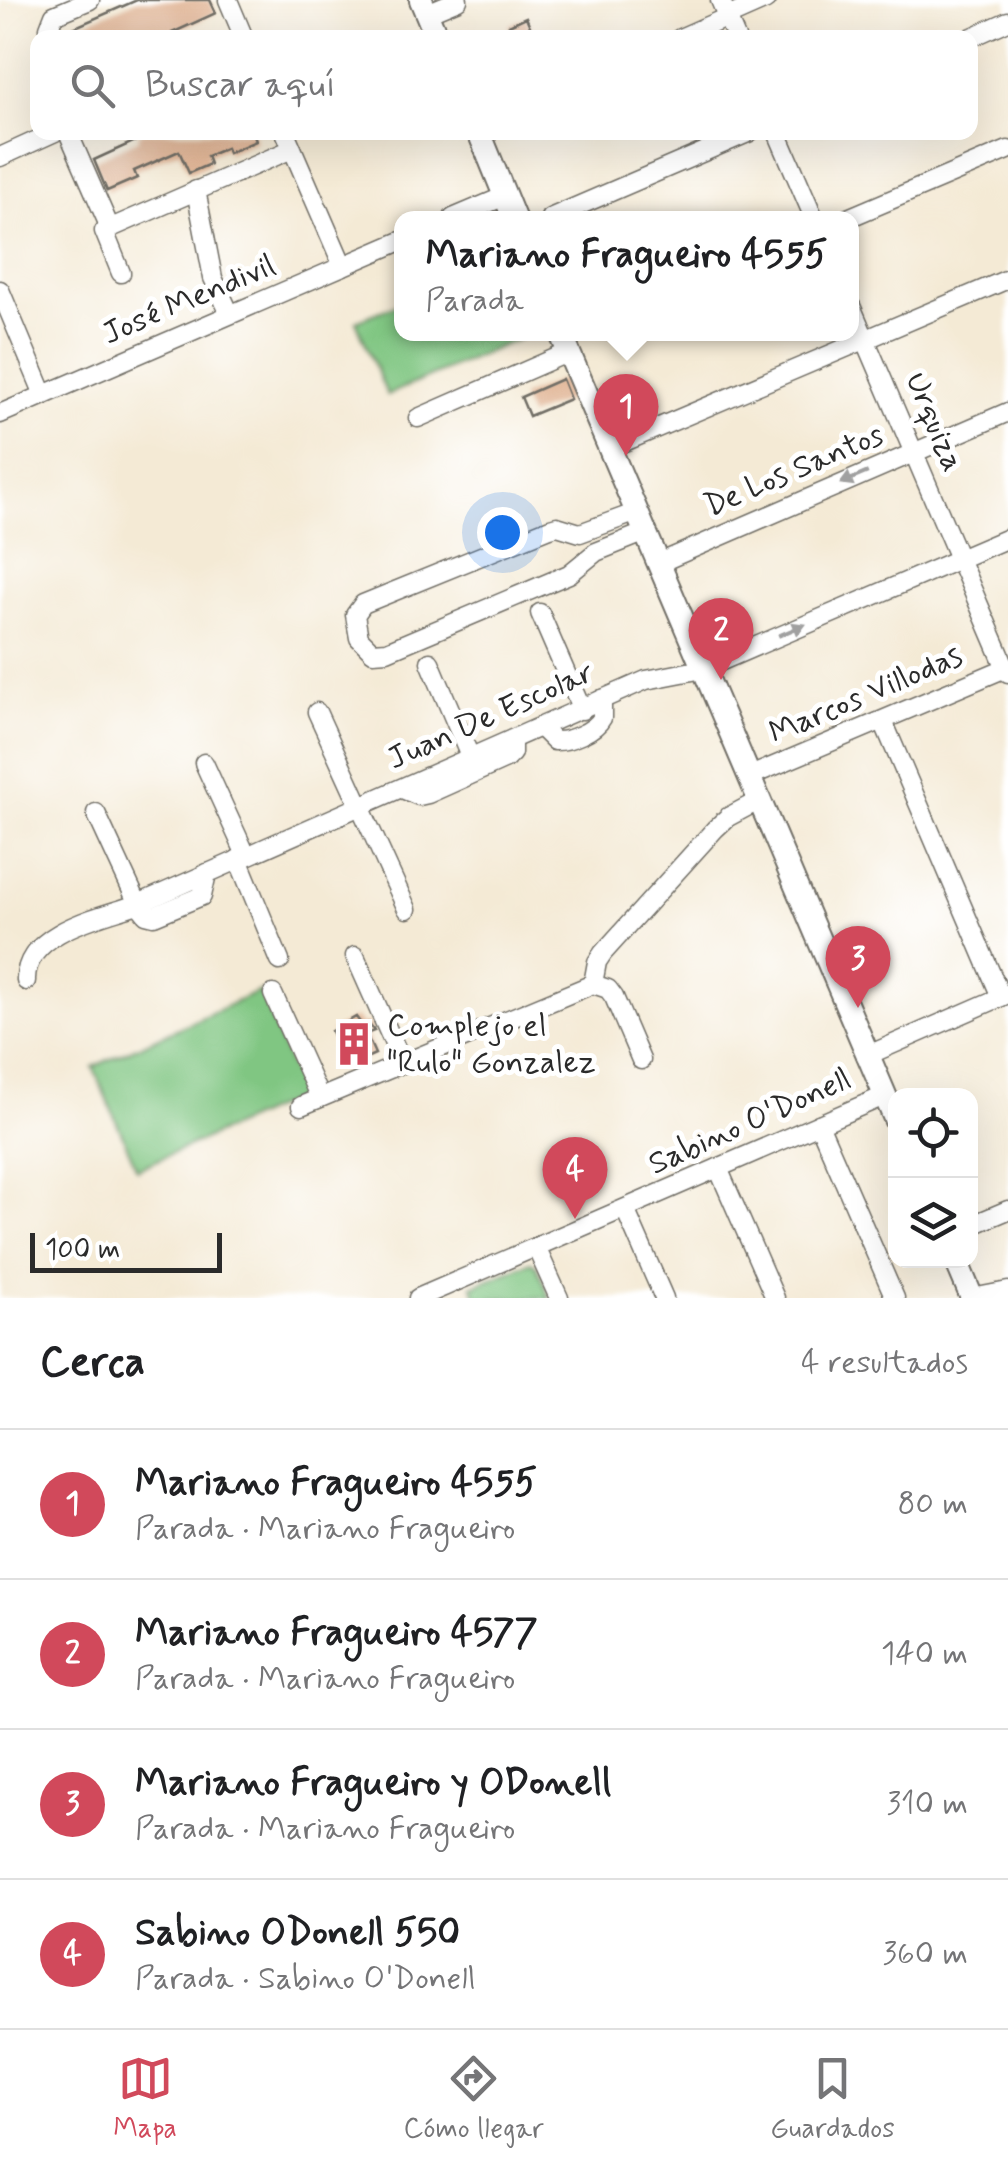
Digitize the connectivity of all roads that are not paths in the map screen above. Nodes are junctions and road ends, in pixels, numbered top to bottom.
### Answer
1 (90, 0) edge
2 (228, 0) edge
3 (458, 0) edge
4 (766, 0) edge
5 (424, 7) edge
6 (724, 8) edge
7 (1008, 21) edge
8 (50, 30) edge
9 (241, 30) edge
10 (692, 30) edge
11 (978, 34) edge
12 (37, 140) edge
13 (72, 140) edge
14 (482, 140) edge
15 (731, 140) edge
16 (780, 140) edge
17 (289, 141) edge
18 (1008, 150) edge
19 (0, 158) edge
20 (196, 190) junction
21 (505, 196) junction
22 (469, 211) edge
23 (511, 211) edge
24 (566, 211) edge
25 (811, 211) edge
26 (859, 213) edge
27 (110, 228) junction
28 (394, 244) edge
29 (343, 266) junction
30 (120, 273) dead end
31 (1008, 279) edge
32 (0, 290) edge
33 (230, 314) junction
34 (859, 324) edge
35 (866, 340) junction
36 (567, 341) edge
37 (569, 341) edge
38 (44, 395) junction
39 (1008, 412) edge
40 (0, 414) edge
41 (418, 418) dead end
42 (610, 448) junction
43 (914, 452) junction
44 (642, 522) junction
45 (580, 533) junction
46 (1008, 538) edge
47 (589, 556) junction
48 (960, 559) junction
49 (658, 562) junction
50 (540, 613) dead end
51 (430, 662) dead end
52 (703, 669) junction
53 (1007, 670) edge
54 (602, 699) junction
55 (582, 710) junction
56 (317, 712) dead end
57 (883, 721) junction
58 (540, 728) junction
59 (512, 741) junction
60 (471, 759) junction
61 (204, 763) dead end
62 (748, 777) junction
63 (402, 789) junction
64 (758, 801) junction
65 (362, 806) junction
66 (96, 812) dead end
67 (242, 857) junction
68 (138, 904) junction
69 (407, 908) dead end
70 (355, 956) dead end
71 (280, 961) dead end
72 (26, 981) dead end
73 (592, 984) junction
74 (273, 994) dead end
75 (1004, 996) edge
76 (866, 1056) junction
77 (641, 1060) dead end
78 (403, 1064) junction
79 (884, 1096) junction
80 (320, 1098) junction
81 (888, 1104) edge
82 (301, 1106) dead end
83 (819, 1124) junction
84 (718, 1168) junction
85 (625, 1209) junction
86 (1008, 1210) edge
87 (978, 1223) edge
88 (536, 1246) junction
89 (959, 1268) edge
90 (1008, 1291) edge
91 (418, 1298) edge
92 (559, 1298) edge
93 (664, 1298) edge
94 (775, 1298) edge
95 (895, 1298) edge
96 (972, 1298) edge

1 - 8 street
2 - 9 street
3 - 5 street
4 - 6 street
6 - 10 street
7 - 11 street
12 - 19 street
13 - 27 street
14 - 21 main road
15 - 24 street
16 - 25 street
17 - 20 street
17 - 29 street
18 - 26 street
20 - 27 street
20 - 33 street
21 - 22 street
21 - 23 main road
27 - 30 street
28 - 29 street, José Mendivil
29 - 33 street, José Mendivil
31 - 35 street
32 - 38 street
33 - 38 street, José Mendivil
34 - 35 street, Urquiza
35 - 42 street
35 - 43 street, Urquiza
36 - 41 street
37 - 42 main road
38 - 40 street, José Mendivil
39 - 43 street, De Los Santos
42 - 44 main road
43 - 48 street, Urquiza
43 -> 49 street, De Los Santos
44 - 45 street
44 - 47 street
44 - 49 main road
45 - 47 street
45 - 47 street
46 - 48 street, Juan De Escolar
52 -> 48 street, Juan De Escolar
48 - 53 street, Urquiza
49 - 52 main road
50 - 55 street
51 - 60 street
52 - 54 street, Juan De Escolar
52 - 62 main road
53 - 57 street, Marcos Villodas
54 - 55 street, Juan De Escolar
54 - 58 street
55 - 58 street, Juan De Escolar
56 - 65 street
57 - 62 street, Marcos Villodas
57 - 75 street
58 - 59 street, Juan De Escolar
59 - 60 street, Juan De Escolar
59 - 63 street
60 - 63 street, Juan De Escolar
61 - 67 street
62 - 64 main road
63 - 65 street, Juan De Escolar
64 - 73 street
64 - 76 main road
65 - 67 street, Juan De Escolar
65 - 69 street
66 - 68 street
67 - 68 street, Juan De Escolar
67 - 71 street
68 - 72 street, Juan De Escolar
70 - 78 street
73 - 77 street
73 - 78 street
74 - 80 street
75 - 76 street, Sabino O'Donell
76 - 79 main road
78 - 80 street
79 - 81 main road
79 - 83 street, Sabino O'Donell
80 - 82 street
83 - 84 street, Sabino O'Donell
83 - 95 street
84 - 85 street, Sabino O'Donell
84 - 94 street
85 - 88 street, Sabino O'Donell
85 - 93 street
86 - 87 street
88 - 91 street, Sabino O'Donell
88 - 92 street
89 - 96 main road
90 - 96 street

